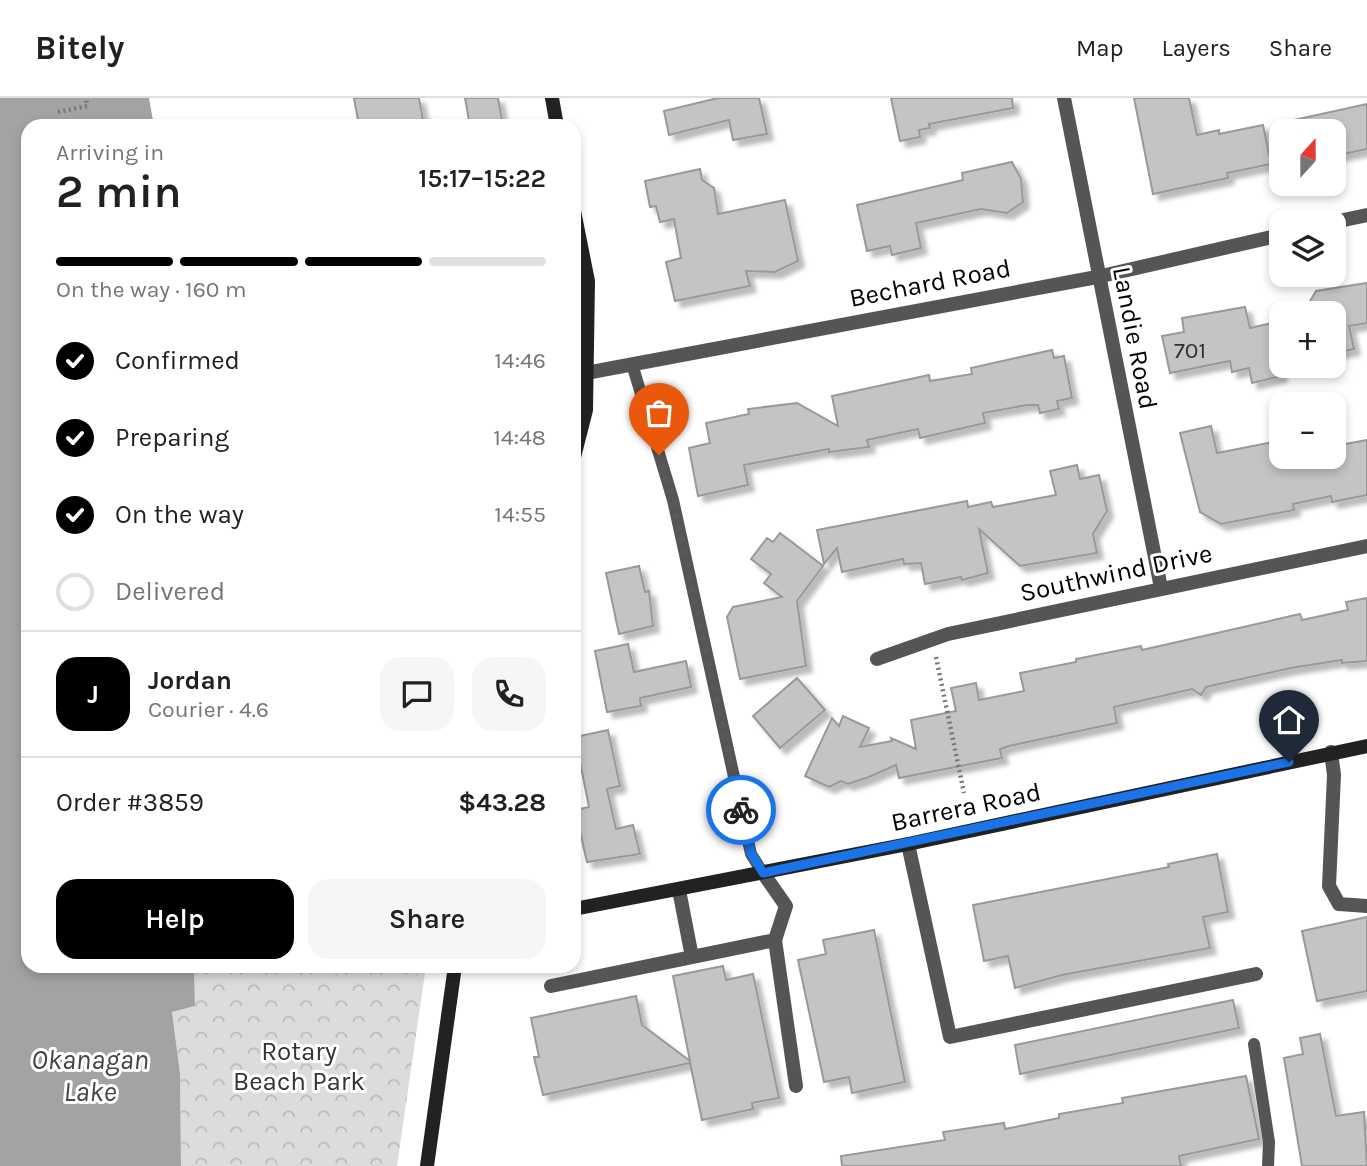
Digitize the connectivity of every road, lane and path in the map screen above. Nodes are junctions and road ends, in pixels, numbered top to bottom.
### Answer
1 (86, 98) edge
2 (552, 98) edge
3 (1064, 98) edge
4 (58, 112) dead end
5 (556, 119) edge
6 (1367, 215) edge
7 (1346, 219) edge
8 (1269, 237) edge
9 (581, 246) edge
10 (1097, 277) junction
11 (632, 364) junction
12 (586, 373) junction
13 (581, 430) edge
14 (1367, 546) edge
15 (1161, 588) junction
16 (933, 640) junction
17 (877, 659) dead end
18 (1367, 746) edge
19 (1331, 752) junction
20 (964, 793) dead end
21 (908, 844) junction
22 (763, 873) junction
23 (679, 890) junction
24 (1367, 906) edge
25 (581, 907) edge
26 (775, 940) junction
27 (692, 957) junction
28 (453, 973) edge
29 (1256, 974) dead end
30 (551, 986) dead end
31 (1254, 1044) dead end
32 (796, 1086) dead end
33 (427, 1166) edge
34 (1268, 1166) edge

1 - 4 path
2 - 5 street
3 - 10 street, Landie Road
6 - 7 street
8 - 10 street, Bechard Road
9 - 12 street
10 - 11 street, Bechard Road
10 - 15 street, Landie Road
11 - 12 street, Bechard Road
11 - 22 lane
12 - 13 street
14 - 15 street, Southwind Drive
15 - 16 street, Southwind Drive
16 - 17 street, Southwind Drive
16 - 20 path
18 - 19 street, Barrera Road
19 - 21 street, Barrera Road
19 - 24 street
21 - 22 street, Barrera Road
21 - 29 street
22 - 23 street, Barrera Road
22 - 26 street
23 - 25 street, Barrera Road
23 - 27 street
26 - 27 street
26 - 32 street
27 - 30 street
28 - 33 street
31 - 34 lane

